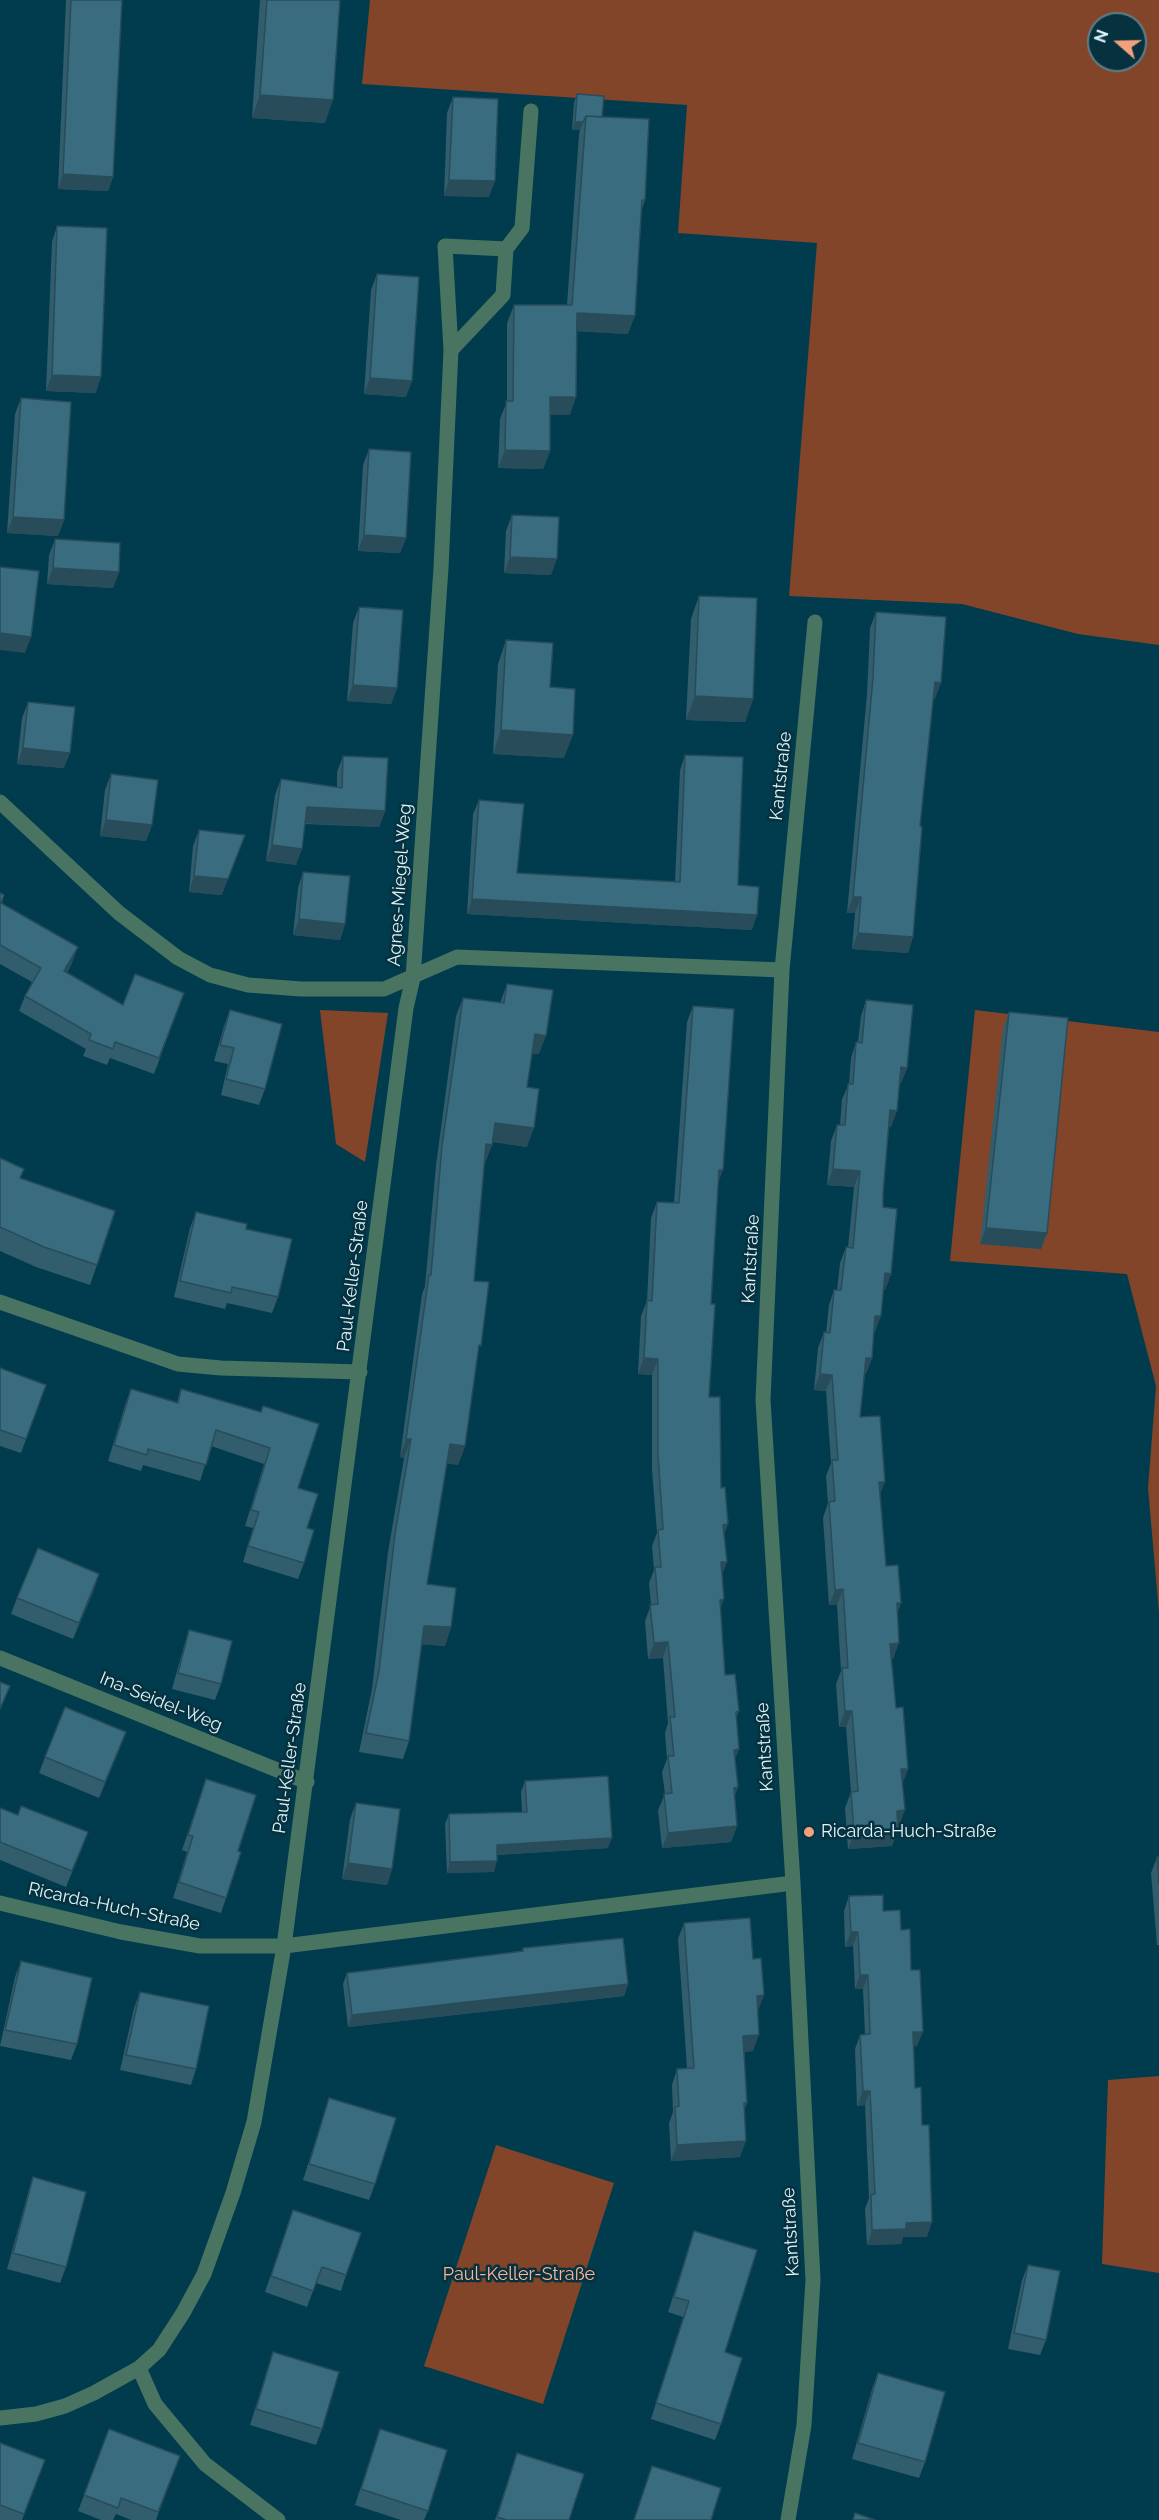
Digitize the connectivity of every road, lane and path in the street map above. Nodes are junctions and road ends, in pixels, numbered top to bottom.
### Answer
1 (531, 111) dead end
2 (506, 249) junction
3 (451, 350) junction
4 (815, 622) dead end
5 (0, 802) edge
6 (782, 970) junction
7 (413, 978) junction
8 (0, 1302) edge
9 (360, 1372) junction
10 (0, 1658) edge
11 (307, 1782) junction
12 (793, 1883) junction
13 (0, 1903) edge
14 (284, 1946) junction
15 (139, 2368) junction
16 (0, 2418) edge
17 (278, 2520) edge
18 (788, 2520) edge

1 - 2 street
2 - 3 street
2 - 3 street, Agnes-Miegel-Weg
3 - 7 street, Agnes-Miegel-Weg
4 - 6 street, Kantstraße
5 - 7 street, Agnes-Miegel-Weg
6 - 7 street
6 - 12 street, Kantstraße
7 - 9 street, Paul-Keller-Straße
8 - 9 street
9 - 11 street, Paul-Keller-Straße
10 - 11 street, Ina-Seidel-Weg
11 - 14 street, Paul-Keller-Straße
12 - 14 street, Ricarda-Huch-Straße
12 - 18 street, Kantstraße
13 - 14 street, Ricarda-Huch-Straße
14 - 15 street, Paul-Keller-Straße
15 - 16 street, Paul-Keller-Straße
15 - 17 street

